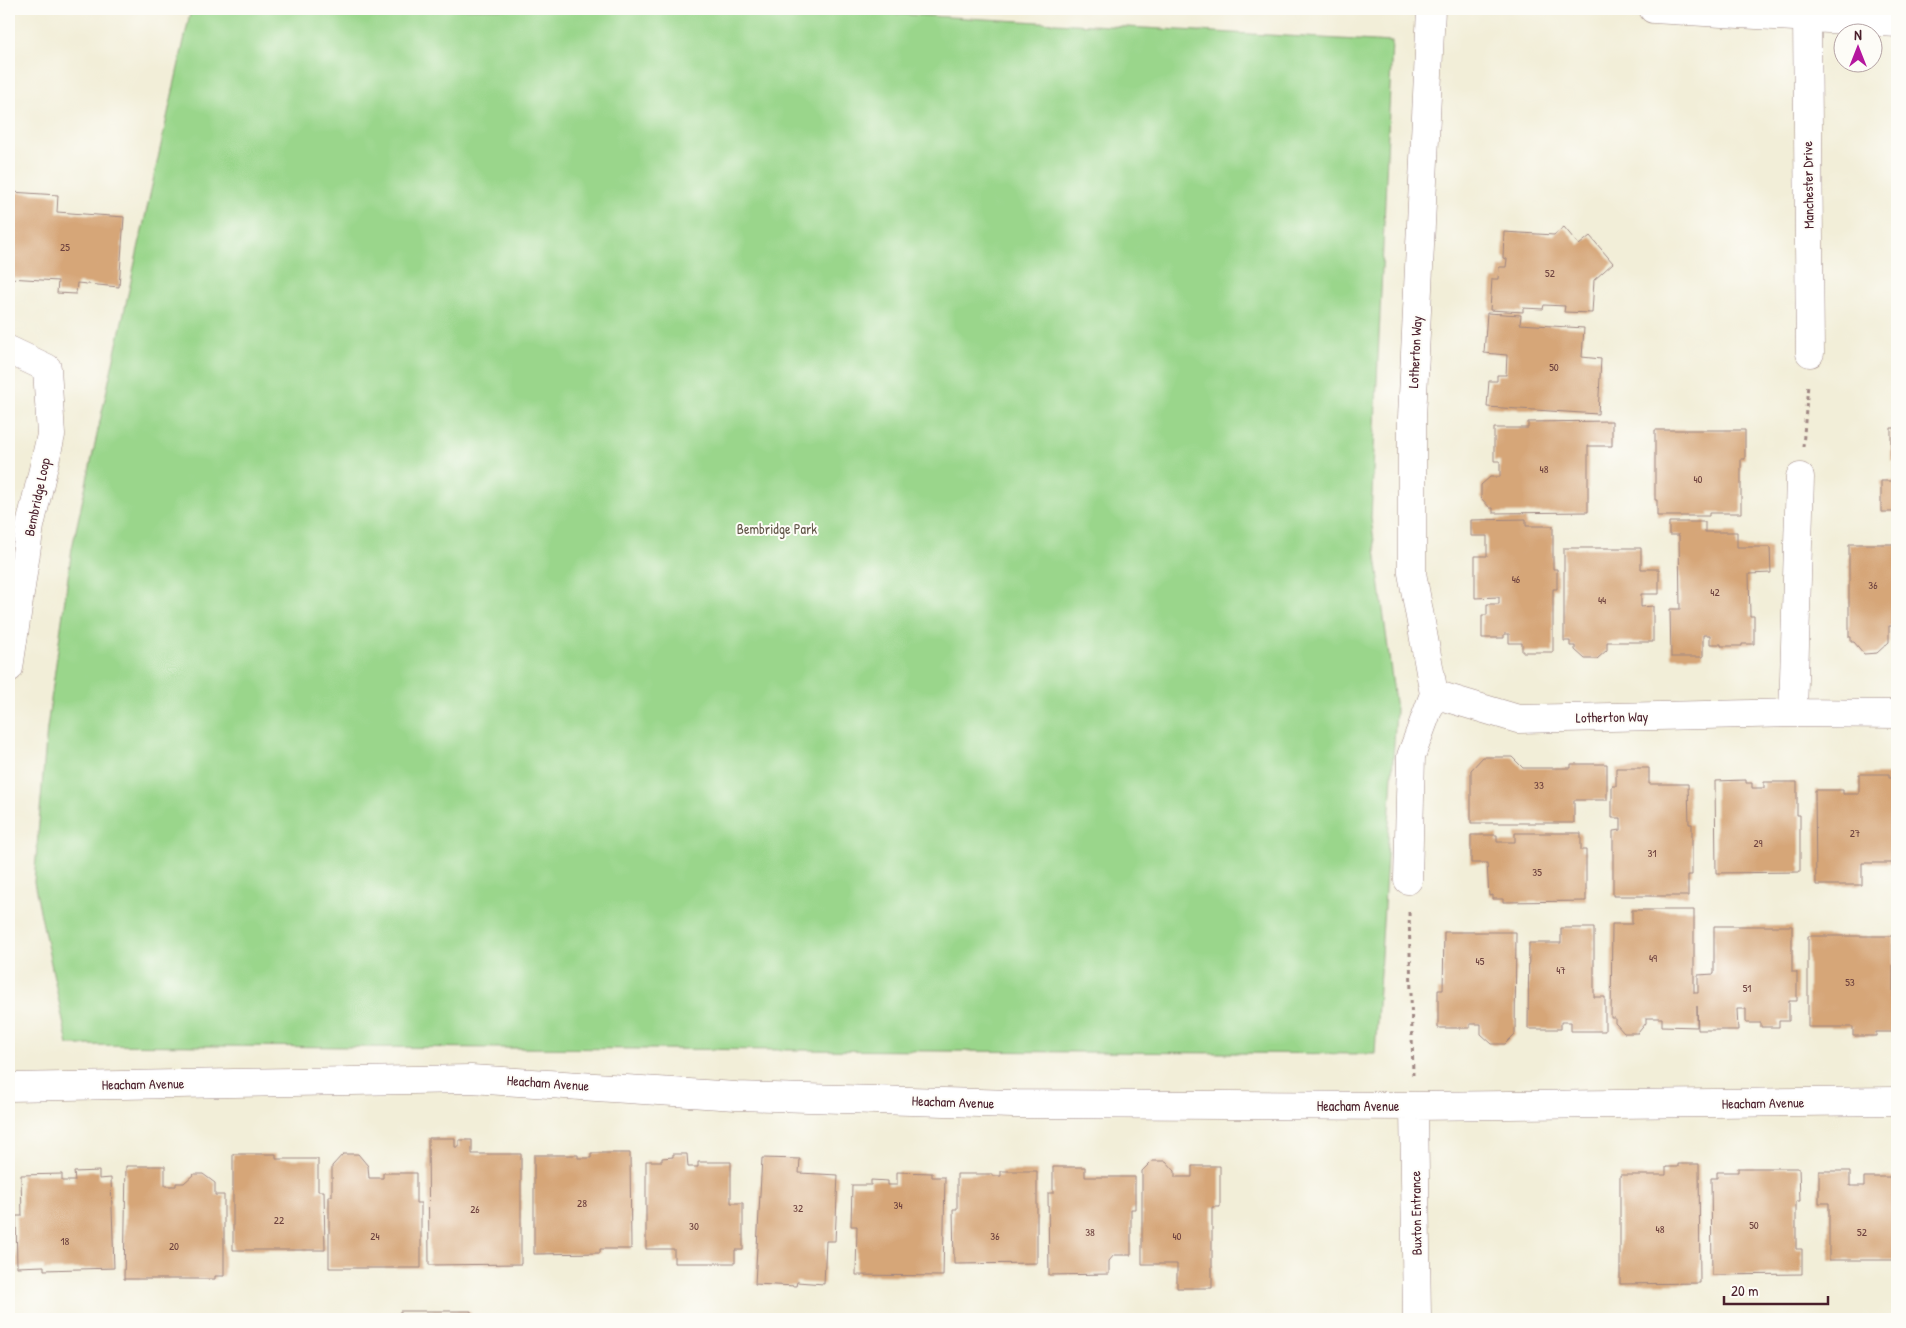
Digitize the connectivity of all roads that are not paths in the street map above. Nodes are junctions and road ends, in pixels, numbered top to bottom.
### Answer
1 (1431, 9) edge
2 (1653, 9) edge
3 (1807, 18) junction
4 (1897, 23) edge
5 (9, 350) edge
6 (1810, 353) road end
7 (1800, 477) road end
8 (9, 668) edge
9 (1434, 694) junction
10 (1793, 713) junction
11 (1897, 714) edge
12 (1408, 880) road end
13 (9, 1087) edge
14 (1897, 1101) edge
15 (1414, 1106) junction
16 (1417, 1319) edge

1 - 9 street, Lotherton Way
2 - 3 street
3 - 4 street
3 - 6 street, Manchester Drive
5 - 8 street, Bembridge Loop
7 - 10 street
9 - 10 street, Lotherton Way
9 - 12 street
10 - 11 street, Lotherton Way
13 - 15 street, Heacham Avenue
14 - 15 street, Heacham Avenue
15 - 16 street, Buxton Entrance

